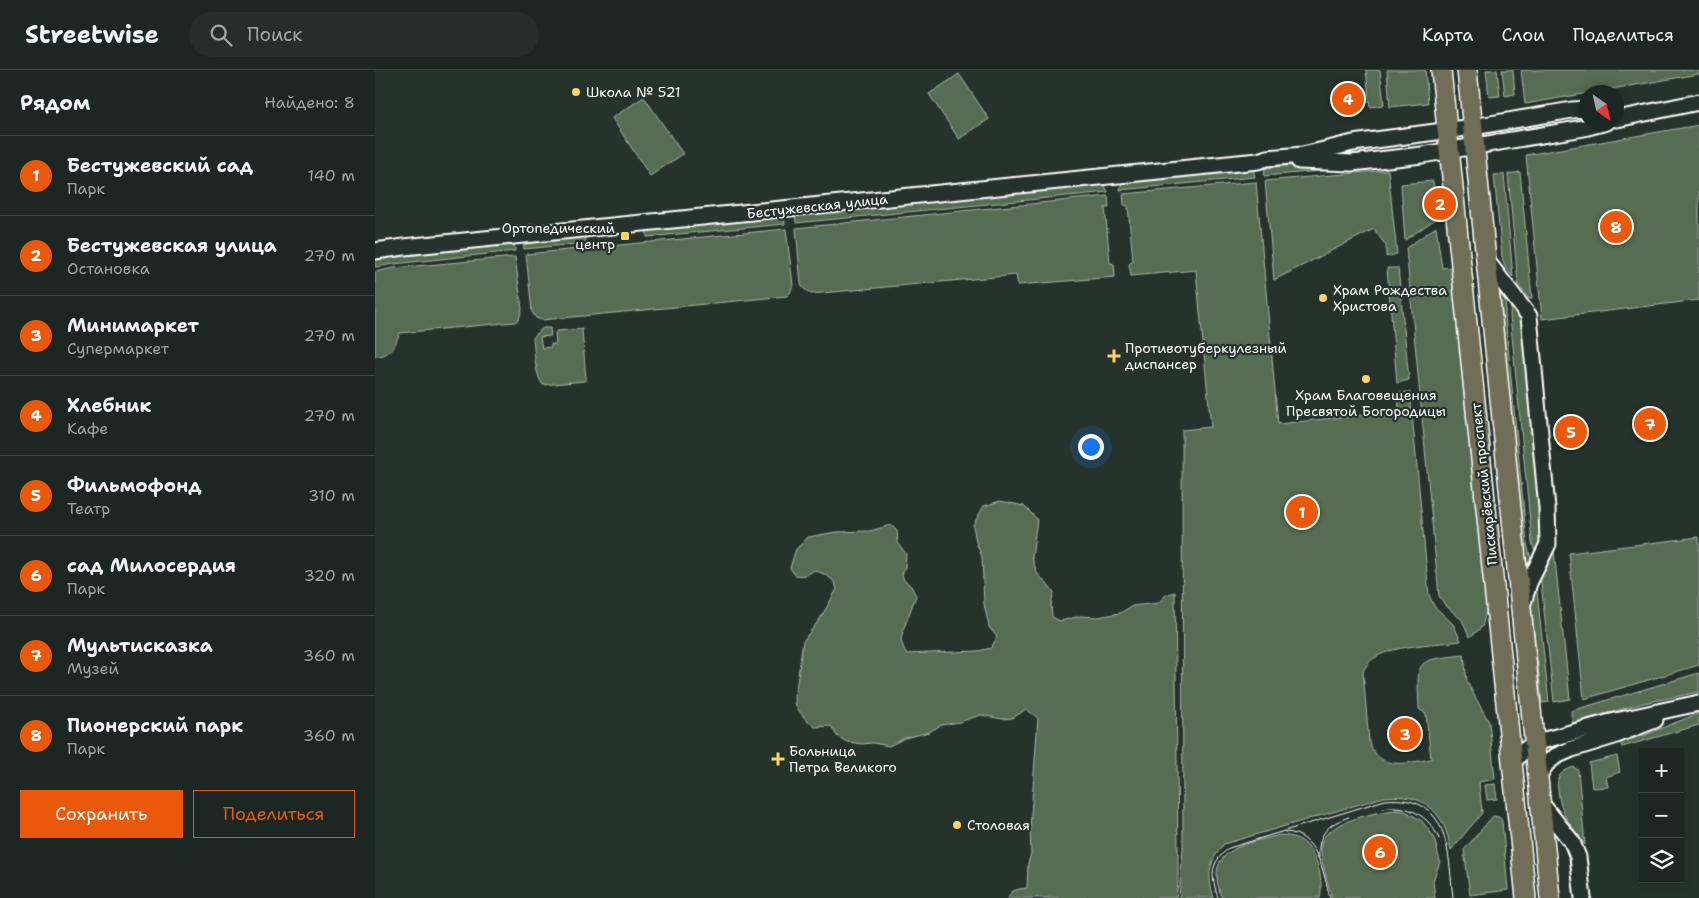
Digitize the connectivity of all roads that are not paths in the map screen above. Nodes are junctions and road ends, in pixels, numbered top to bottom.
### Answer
1 (1441, 70) edge
2 (1467, 70) edge
3 (1699, 96) edge
4 (1699, 102) edge
5 (1624, 107) edge
6 (1579, 110) edge
7 (1624, 118) edge
8 (1473, 127) junction
9 (1579, 129) edge
10 (1447, 131) junction
11 (1475, 147) junction
12 (1449, 151) junction
13 (1258, 161) junction
14 (375, 251) edge
15 (1487, 260) junction
16 (1521, 610) junction
17 (1697, 703) edge
18 (1534, 743) junction
19 (1513, 763) junction
20 (1537, 777) junction
21 (1540, 802) junction
22 (1526, 898) edge
23 (1550, 898) edge
24 (1583, 898) edge

1 - 10 main road, Пискарёвский проспект
2 - 8 main road, Пискарёвский проспект
3 - 5 street
4 - 7 street
6 - 8 street, Бестужевская улица
8 - 10 street, Бестужевская улица
8 - 11 main road, Пискарёвский проспект
9 - 11 street, Бестужевская улица
10 - 12 main road, Пискарёвский проспект
10 - 13 street, Бестужевская улица
11 - 12 street, Бестужевская улица
11 - 15 main road, Пискарёвский проспект
12 - 13 street, Бестужевская улица
12 - 19 main road, Пискарёвский проспект
13 - 14 street, Бестужевская улица
15 - 16 main road, Пискарёвский проспект
15 - 16 street
16 - 18 main road, Пискарёвский проспект
17 - 18 street
17 - 20 street
18 - 19 street
18 - 20 main road, Пискарёвский проспект
19 - 22 main road, Пискарёвский проспект
20 - 21 main road, Пискарёвский проспект
21 - 23 main road, Пискарёвский проспект
21 - 24 street

